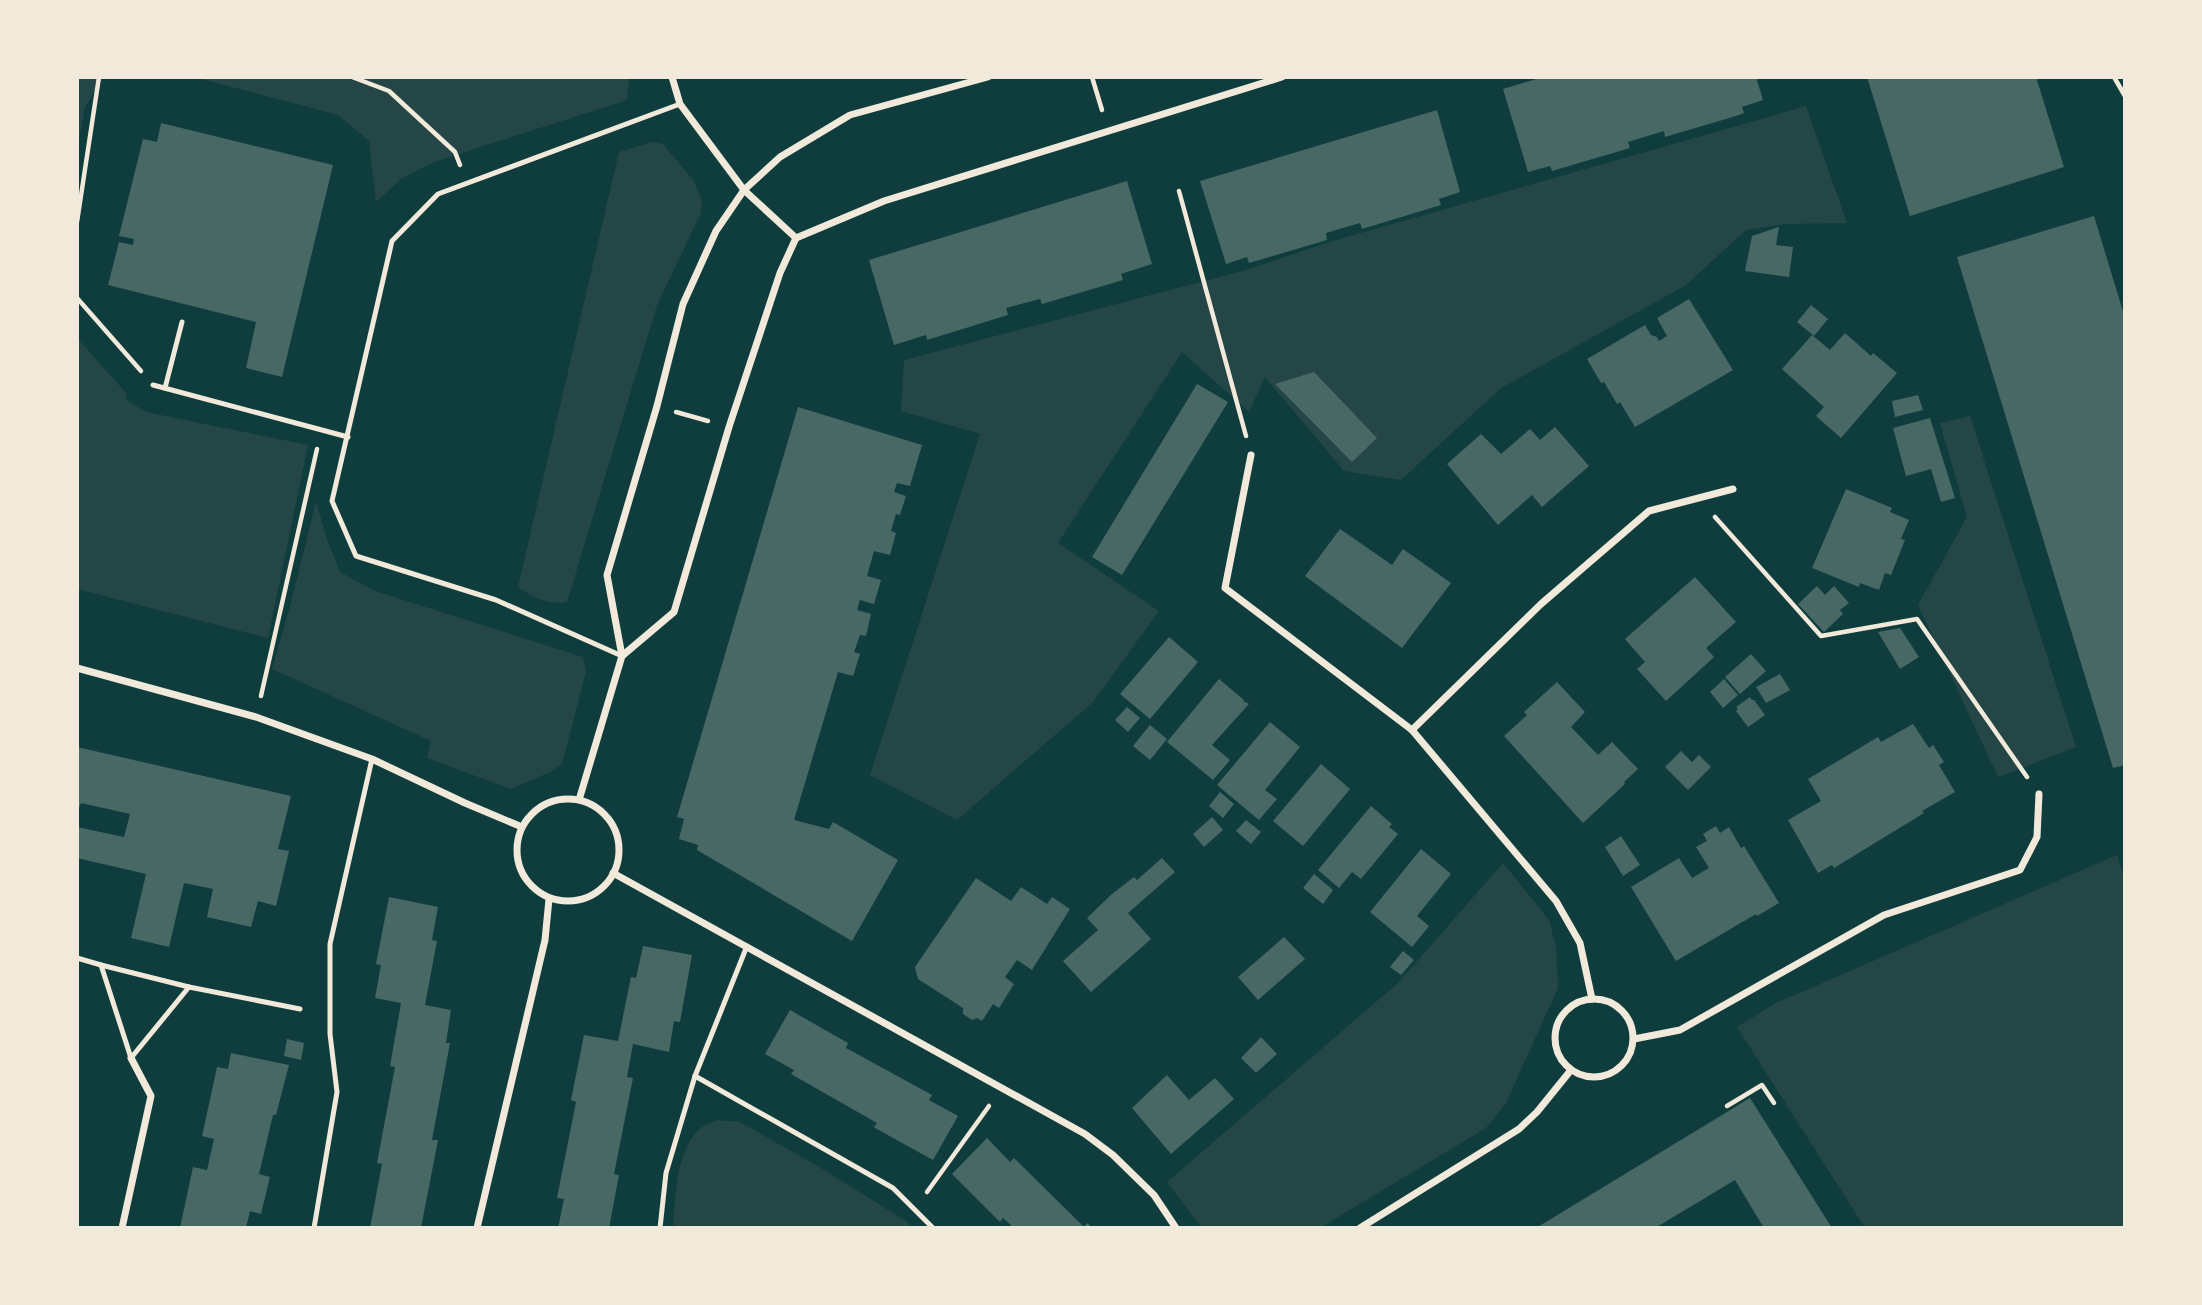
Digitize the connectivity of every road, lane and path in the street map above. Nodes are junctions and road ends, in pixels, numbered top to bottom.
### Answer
1 (99, 77) edge
2 (352, 77) edge
3 (672, 77) edge
4 (988, 77) edge
5 (1092, 77) edge
6 (1282, 77) edge
7 (2114, 77) edge
8 (2125, 96) edge
9 (680, 104) junction
10 (1109, 131) junction
11 (468, 184) junction
12 (744, 190) junction
13 (1179, 191) dead end
14 (77, 222) edge
15 (796, 239) junction
16 (77, 298) edge
17 (181, 322) dead end
18 (153, 385) joint
19 (165, 388) junction
20 (657, 407) junction
21 (729, 427) junction
22 (321, 431) junction
23 (348, 437) junction
24 (1251, 455) joint
25 (1733, 489) dead end
26 (1699, 498) junction
27 (622, 656) junction
28 (77, 668) edge
29 (256, 717) junction
30 (1412, 730) junction
31 (372, 759) junction
32 (2039, 794) joint
33 (579, 800) junction
34 (522, 827) junction
35 (613, 873) junction
36 (550, 899) junction
37 (747, 946) junction
38 (77, 958) edge
39 (101, 965) junction
40 (189, 987) junction
41 (1592, 999) junction
42 (300, 1009) dead end
43 (1634, 1040) junction
44 (131, 1058) junction
45 (1571, 1070) junction
46 (695, 1076) junction
47 (1002, 1088) junction
48 (1773, 1103) dead end
49 (1727, 1106) dead end
50 (915, 1209) junction
51 (122, 1228) edge
52 (314, 1228) edge
53 (477, 1228) edge
54 (660, 1228) edge
55 (933, 1228) edge
56 (1176, 1228) edge
57 (1360, 1228) edge

1 - 14 path
2 - 11 path
3 - 9 street
4 - 12 street
5 - 10 path
6 - 10 street
7 - 8 path
9 - 11 lane
9 - 12 street
10 - 15 street
11 - 23 lane
12 - 15 street
12 - 20 street
13 - 24 path
15 - 21 street
16 - 18 path
17 - 19 lane
18 - 19 lane
19 - 22 lane
20 - 21 path
20 - 27 street
21 - 27 street
22 - 23 lane
22 - 29 path
23 - 27 lane
24 - 30 street
25 - 26 street
26 - 30 street
26 - 32 path
27 - 33 street
28 - 29 street
29 - 31 street
30 - 41 street
31 - 34 street
31 - 52 lane
32 - 43 street
33 - 34 street
33 - 35 street
34 - 36 street
35 - 36 street
35 - 37 street
36 - 53 street
37 - 46 lane
37 - 47 street
38 - 39 lane
39 - 40 lane
39 - 44 lane
40 - 42 lane
40 - 44 lane
41 - 43 street
41 - 45 street
43 - 45 street
44 - 51 street
45 - 57 street
46 - 50 lane
46 - 54 lane
47 - 50 path
47 - 56 street
48 - 49 path
50 - 55 lane

